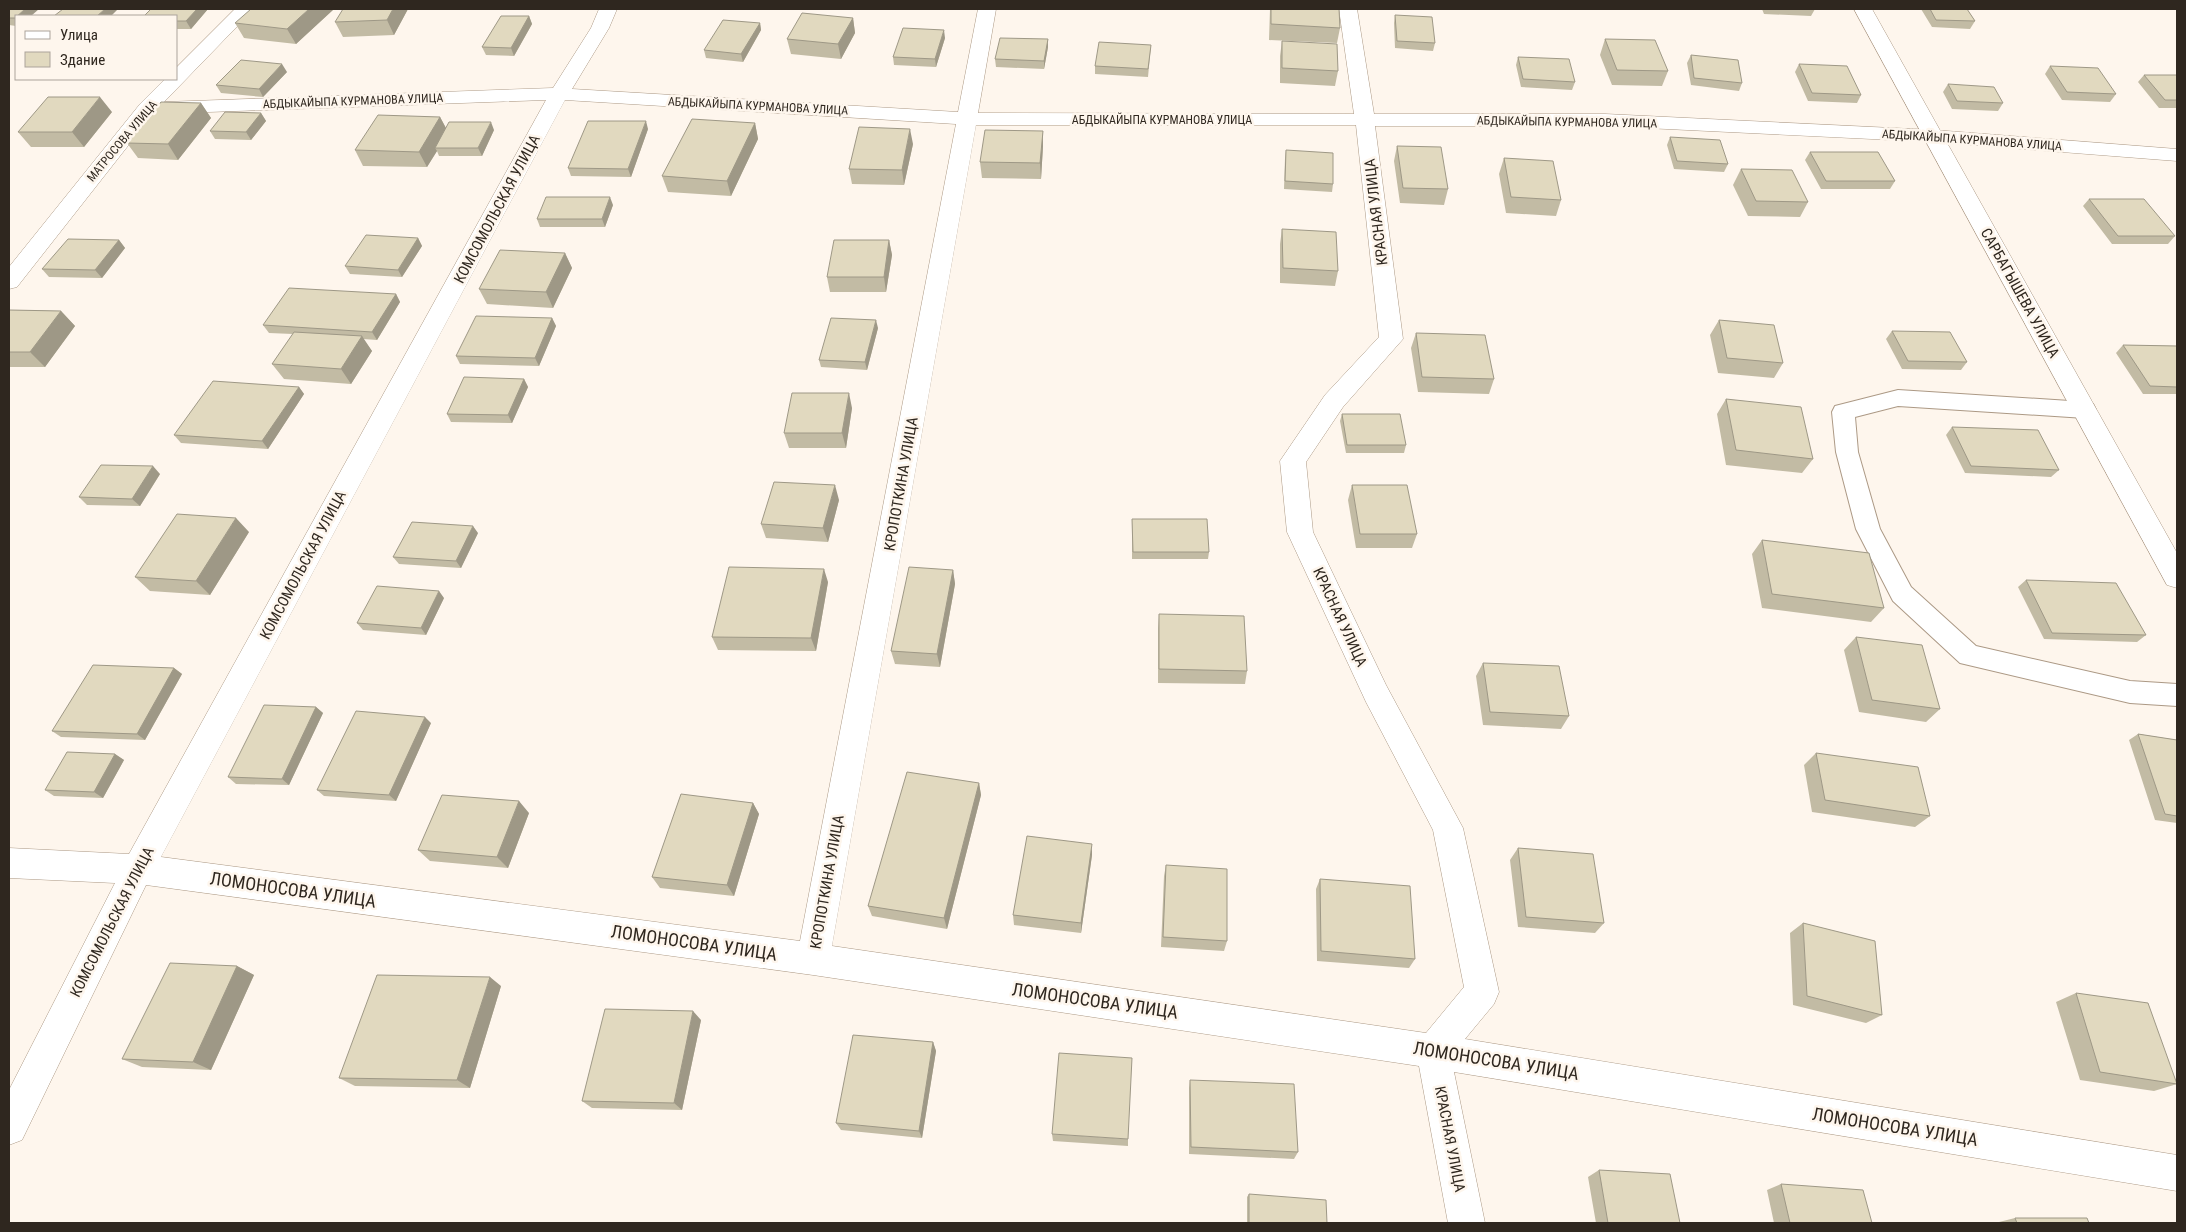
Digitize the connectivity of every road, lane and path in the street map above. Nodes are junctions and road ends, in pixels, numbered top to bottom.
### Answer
1 (245, 9) edge
2 (608, 9) edge
3 (987, 9) edge
4 (1348, 9) edge
5 (1864, 9) edge
6 (178, 77) edge
7 (175, 80) edge
8 (559, 94) junction
9 (147, 108) junction
10 (969, 119) junction
11 (1365, 121) junction
12 (1934, 136) junction
13 (2177, 156) edge
14 (9, 282) edge
15 (2085, 410) junction
16 (2177, 577) edge
17 (2177, 695) edge
18 (9, 863) edge
19 (138, 870) junction
20 (813, 959) junction
21 (1433, 1051) junction
22 (9, 1127) edge
23 (2177, 1173) edge
24 (1466, 1223) edge

1 - 6 street, МАТРОСОВА УЛИЦА
2 - 8 street, КОМСОМОЛЬСКАЯ УЛИЦА
3 - 10 street, КРОПОТКИНА УЛИЦА
4 - 11 street, КРАСНАЯ УЛИЦА
5 - 12 street, САРБАГЫШЕВА УЛИЦА
7 - 9 street, МАТРОСОВА УЛИЦА
8 - 9 street, АБДЫКАЙЫПА КУРМАНОВА УЛИЦА
8 - 10 street, АБДЫКАЙЫПА КУРМАНОВА УЛИЦА
8 - 19 street, КОМСОМОЛЬСКАЯ УЛИЦА
9 - 14 street, МАТРОСОВА УЛИЦА
10 - 11 street, АБДЫКАЙЫПА КУРМАНОВА УЛИЦА
10 - 20 street, КРОПОТКИНА УЛИЦА
11 - 12 street, АБДЫКАЙЫПА КУРМАНОВА УЛИЦА
11 - 21 street, КРАСНАЯ УЛИЦА
12 - 13 street, АБДЫКАЙЫПА КУРМАНОВА УЛИЦА
12 - 15 street, САРБАГЫШЕВА УЛИЦА
15 - 16 street, САРБАГЫШЕВА УЛИЦА
15 - 17 lane
18 - 19 street, ЛОМОНОСОВА УЛИЦА
19 - 20 street, ЛОМОНОСОВА УЛИЦА
19 - 22 street, КОМСОМОЛЬСКАЯ УЛИЦА
20 - 21 street, ЛОМОНОСОВА УЛИЦА
21 - 23 street, ЛОМОНОСОВА УЛИЦА
21 - 24 street, КРАСНАЯ УЛИЦА

